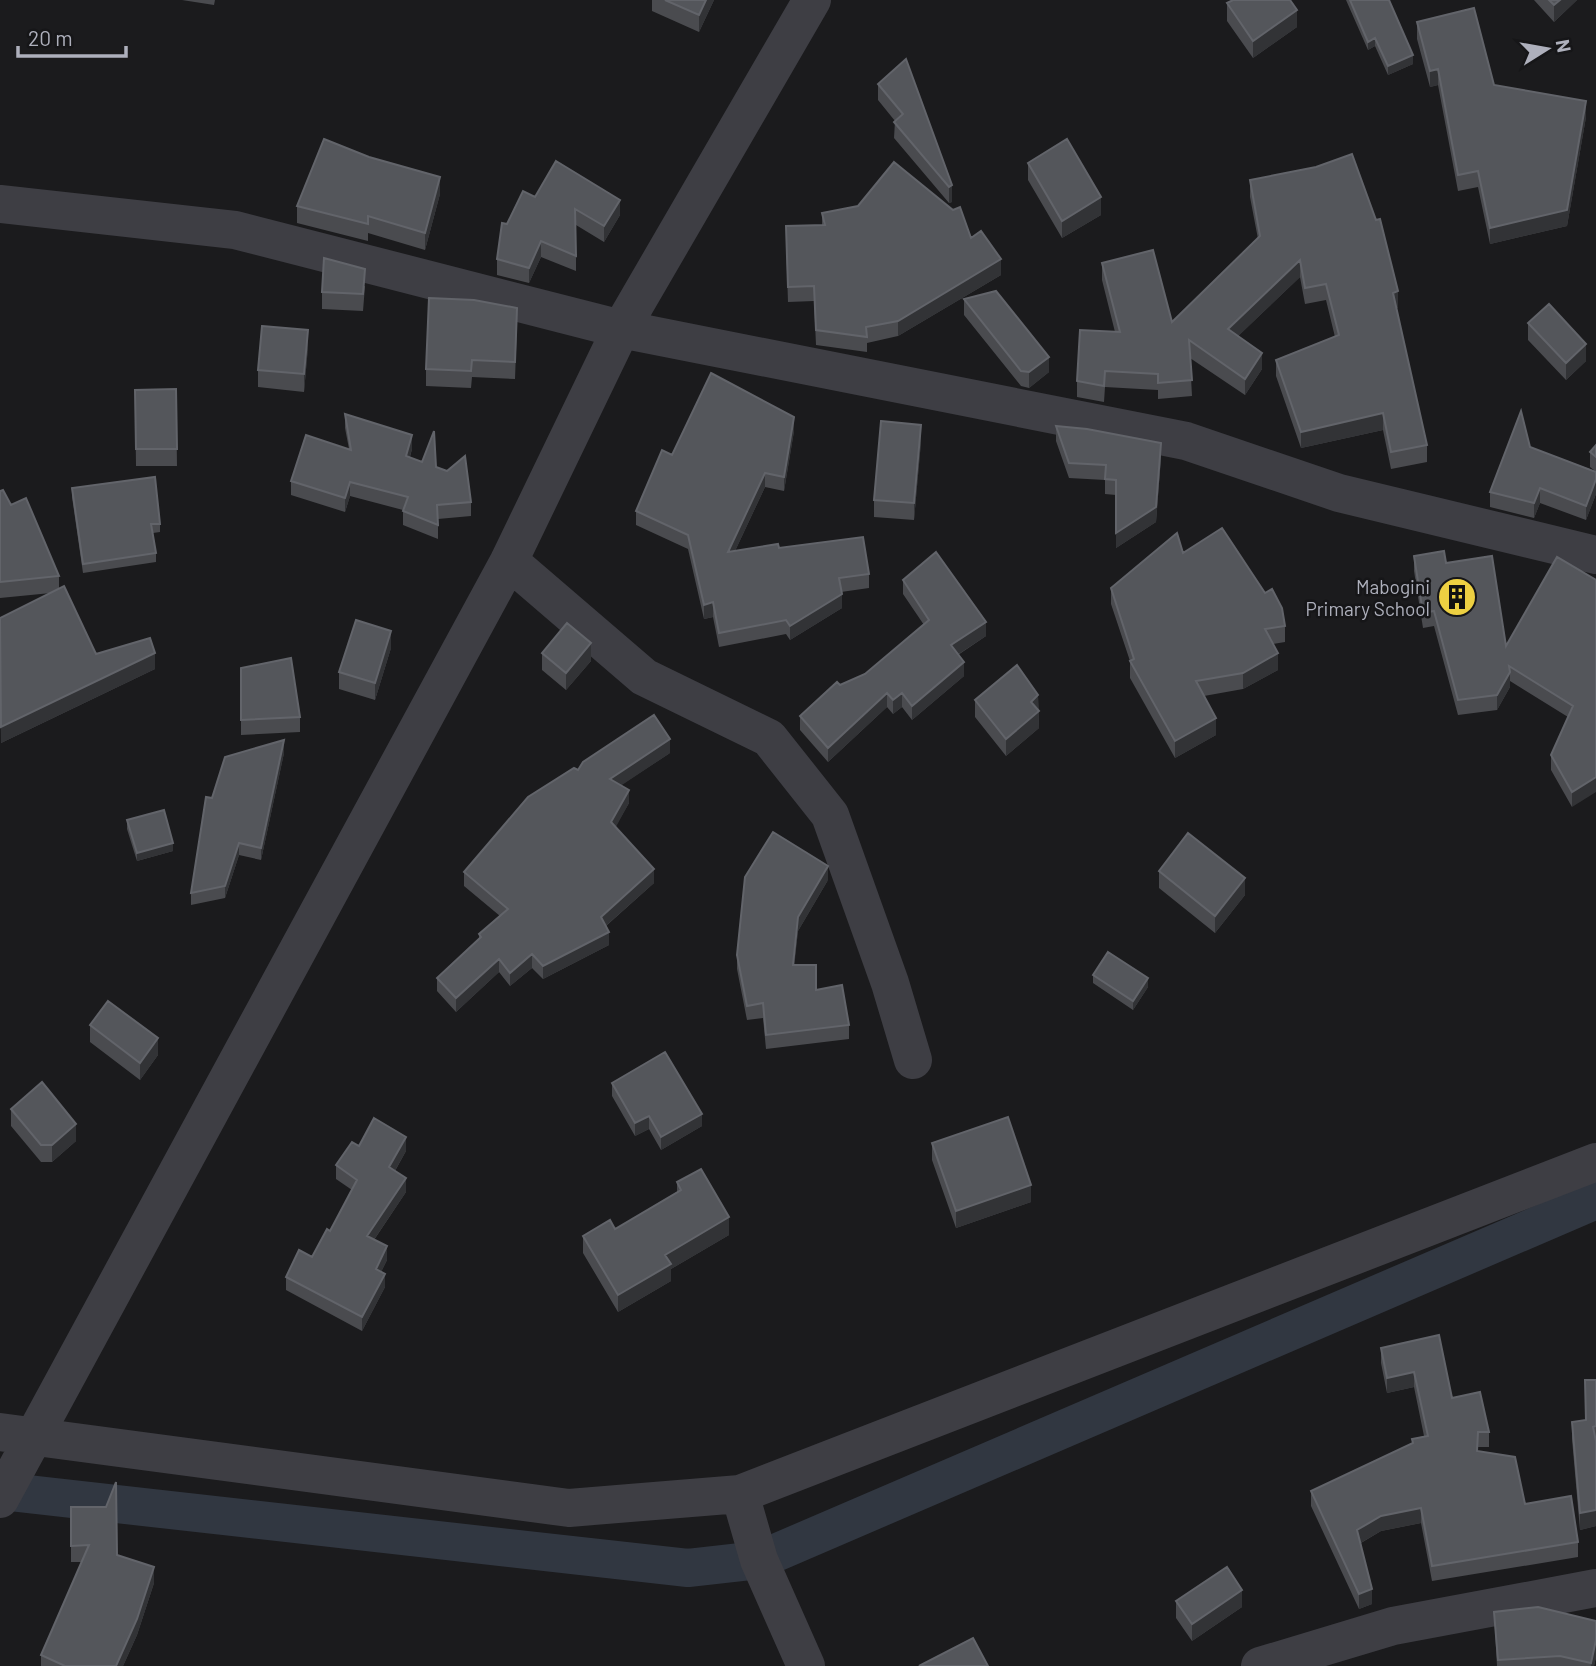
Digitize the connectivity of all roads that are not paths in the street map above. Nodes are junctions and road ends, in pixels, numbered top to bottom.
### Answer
1 (812, 0) edge
2 (0, 204) edge
3 (621, 329) junction
4 (1596, 555) edge
5 (509, 561) junction
6 (913, 1060) dead end
7 (1596, 1162) edge
8 (16, 1434) edge
9 (1, 1494) edge
10 (740, 1494) junction
11 (1596, 1588) edge
12 (806, 1666) edge
13 (1260, 1666) edge

1 - 3 street
2 - 3 street
3 - 4 street
3 - 5 street
5 - 6 street
5 - 8 street
7 - 10 street
8 - 9 street
8 - 10 street
10 - 12 street
11 - 13 street

